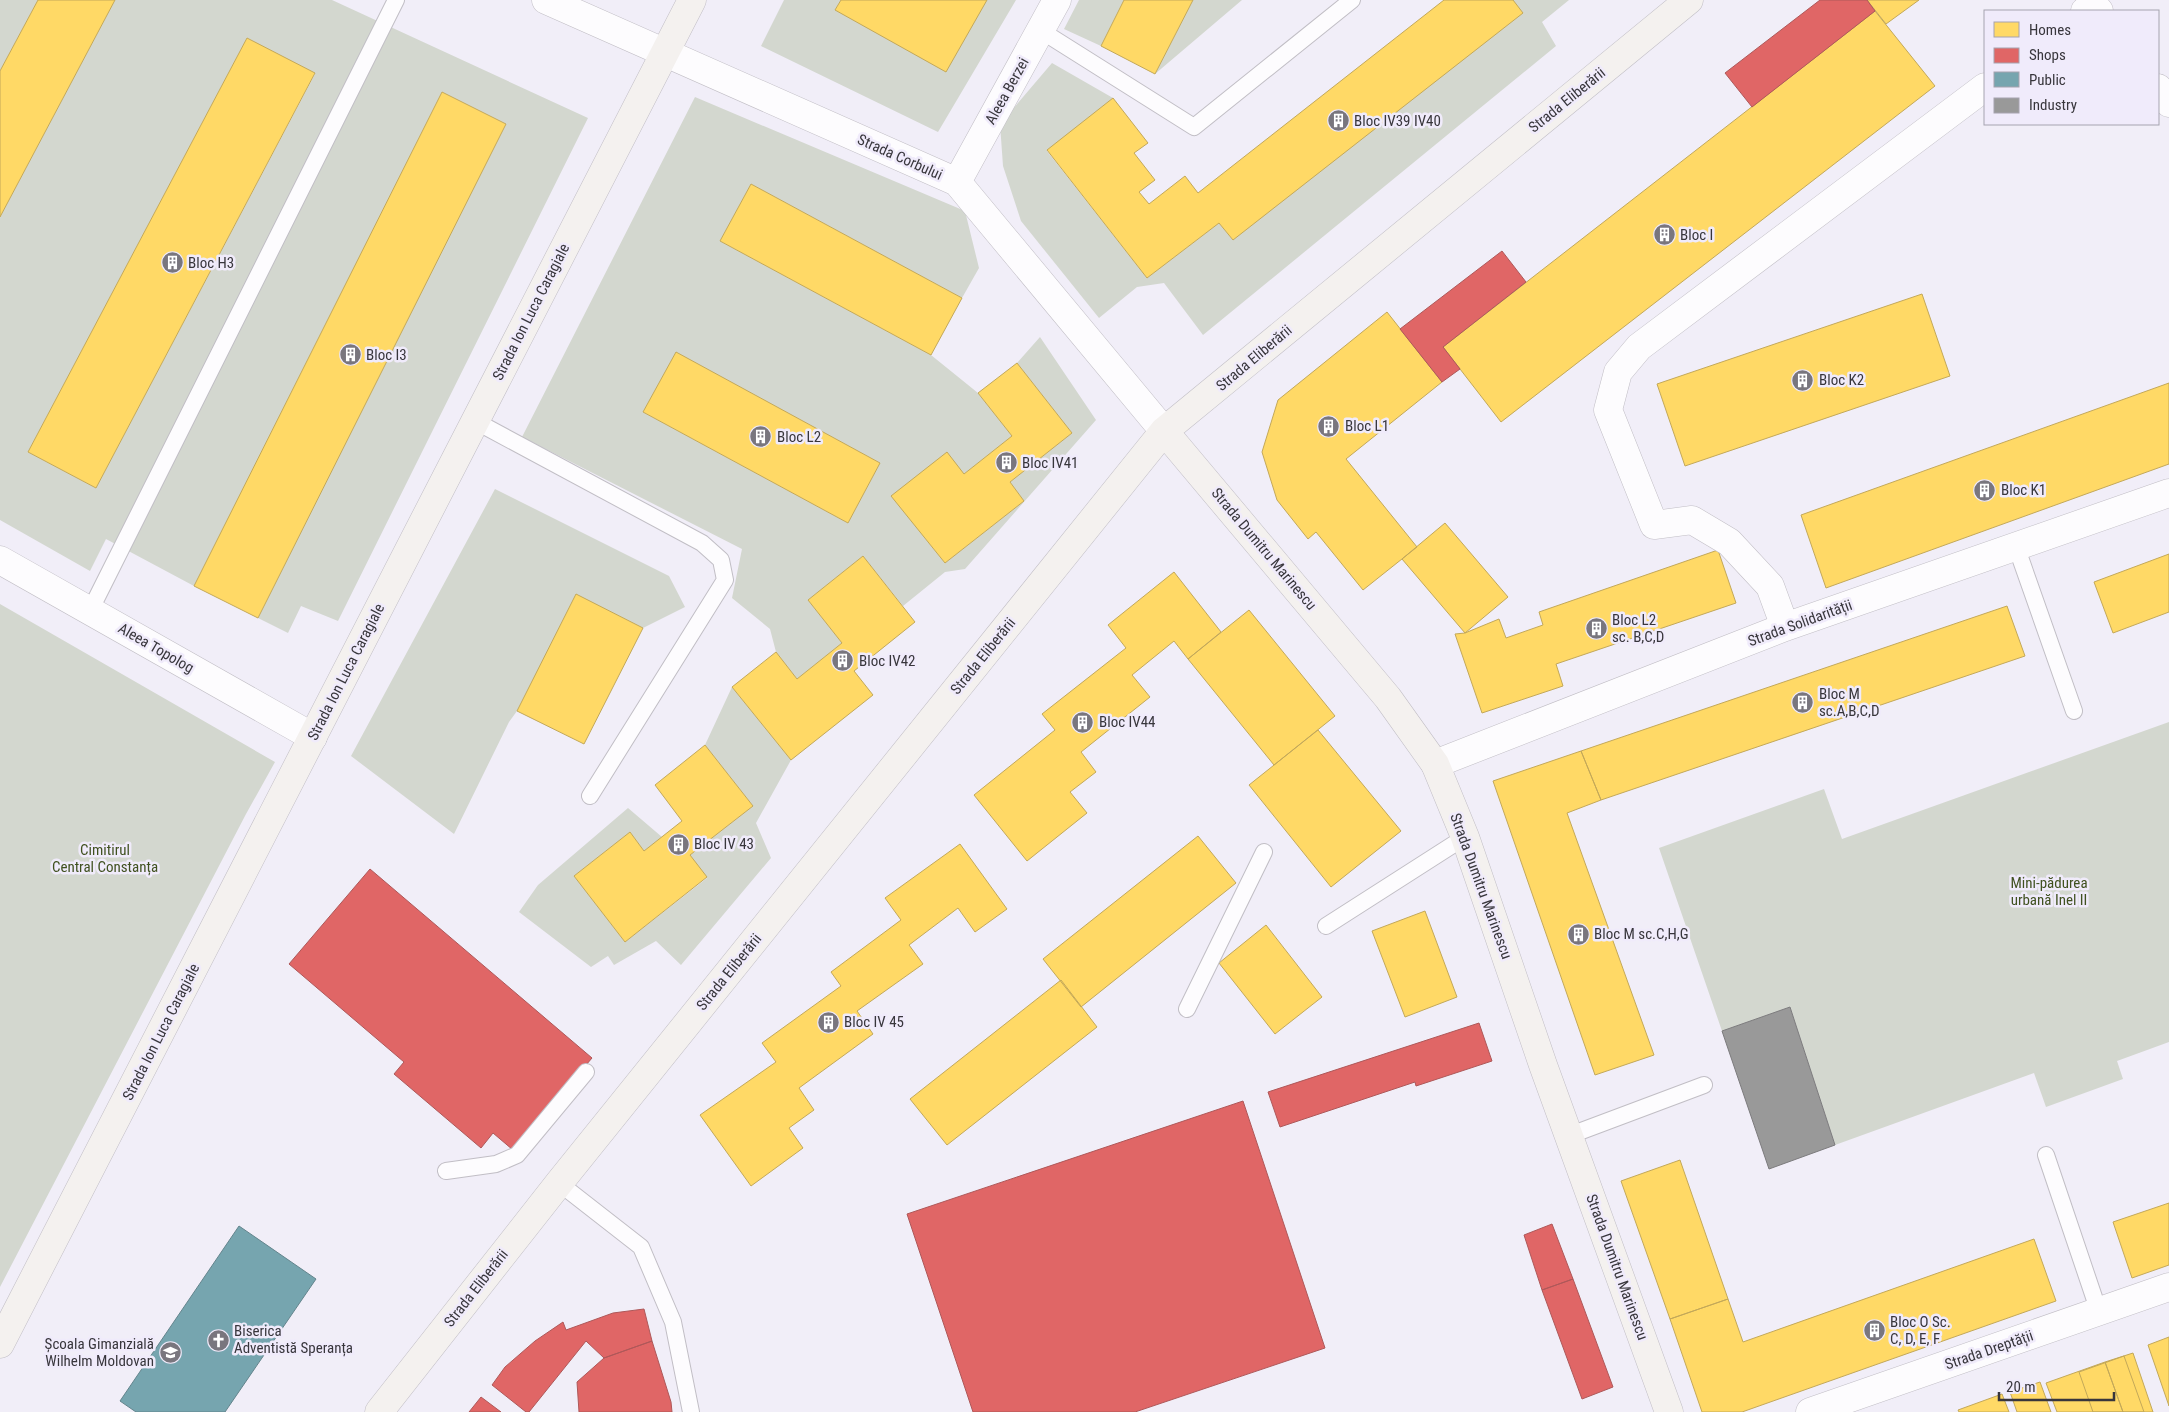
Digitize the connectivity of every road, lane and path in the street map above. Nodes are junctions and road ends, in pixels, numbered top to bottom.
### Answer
1 (396, 0) edge
2 (546, 0) edge
3 (692, 0) edge
4 (1057, 0) edge
5 (1352, 0) edge
6 (1689, 0) edge
7 (2086, 10) edge
8 (2098, 10) edge
9 (1040, 30) junction
10 (665, 53) junction
11 (1984, 88) edge
12 (2159, 89) edge
13 (2169, 103) edge
14 (957, 182) junction
15 (475, 421) junction
16 (1164, 432) junction
17 (2169, 492) edge
18 (2016, 546) junction
19 (0, 560) edge
20 (90, 611) junction
21 (1785, 627) junction
22 (2074, 711) dead end
23 (313, 737) junction
24 (1435, 764) junction
25 (590, 796) dead end
26 (1466, 837) junction
27 (1264, 852) dead end
28 (1326, 926) dead end
29 (1186, 1009) dead end
30 (586, 1072) dead end
31 (1704, 1085) dead end
32 (1568, 1136) junction
33 (2046, 1154) dead end
34 (446, 1171) dead end
35 (559, 1183) junction
36 (2169, 1288) edge
37 (2099, 1312) junction
38 (0, 1344) edge
39 (379, 1412) edge
40 (691, 1412) edge
41 (1669, 1412) edge
42 (1810, 1412) edge

1 - 20 lane
2 - 10 street, Strada Corbului
3 - 10 street, Strada Ion Luca Caragiale
4 - 9 street, Aleea Berzei
5 - 9 lane
6 - 16 street, Strada Eliberării
7 - 8 street
9 - 14 street, Aleea Berzei
10 - 14 street, Strada Corbului
10 - 15 street, Strada Ion Luca Caragiale
11 - 21 street
12 - 13 street
14 - 16 street, Strada Corbului
15 - 23 street, Strada Ion Luca Caragiale
15 - 25 lane
16 - 24 street, Strada Dumitru Marinescu
16 - 35 street, Strada Eliberării
17 - 18 street, Strada Solidarității
18 - 21 street, Strada Solidarității
18 - 22 lane
19 - 20 street, Aleea Topolog
20 - 23 street, Aleea Topolog
21 - 24 street, Strada Solidarității
23 - 38 street, Strada Ion Luca Caragiale
24 - 26 street, Strada Dumitru Marinescu
26 - 28 lane
26 - 32 street, Strada Dumitru Marinescu
27 - 29 lane
30 - 34 lane
31 - 32 lane
32 - 41 street, Strada Dumitru Marinescu
33 - 37 lane
35 - 39 street, Strada Eliberării
35 - 40 lane
36 - 37 street, Strada Dreptății
37 - 42 street, Strada Dreptății

